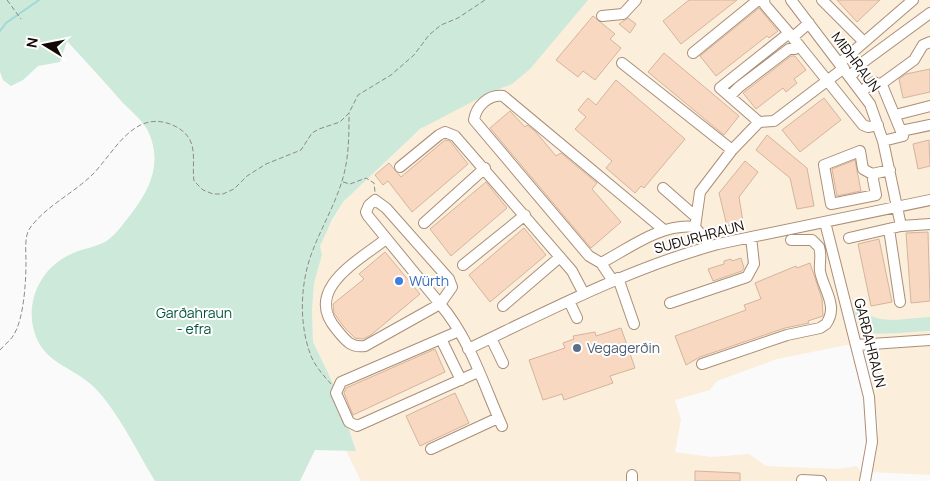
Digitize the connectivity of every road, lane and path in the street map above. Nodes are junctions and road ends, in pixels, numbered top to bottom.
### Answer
1 (7, 0) edge
2 (484, 0) edge
3 (636, 0) edge
4 (758, 0) edge
5 (764, 0) edge
6 (791, 0) edge
7 (822, 0) edge
8 (913, 0) edge
9 (930, 12) edge
10 (602, 16) dead end
11 (21, 19) dead end
12 (809, 23) junction
13 (794, 38) junction
14 (864, 42) junction
15 (930, 42) edge
16 (693, 53) dead end
17 (622, 63) dead end
18 (845, 69) junction
19 (828, 80) junction
20 (881, 84) junction
21 (862, 91) junction
22 (730, 96) junction
23 (930, 106) edge
24 (349, 113) junction
25 (895, 115) junction
26 (759, 122) junction
27 (878, 125) junction
28 (930, 125) edge
29 (901, 131) junction
30 (883, 141) junction
31 (732, 150) junction
32 (400, 167) dead end
33 (485, 168) junction
34 (890, 170) junction
35 (872, 174) junction
36 (342, 182) junction
37 (663, 188) dead end
38 (375, 200) junction
39 (930, 200) edge
40 (898, 206) junction
41 (525, 216) junction
42 (696, 222) junction
43 (825, 222) junction
44 (424, 223) dead end
45 (930, 224) edge
46 (901, 226) junction
47 (889, 229) junction
48 (664, 230) junction
49 (751, 237) junction
50 (849, 238) dead end
51 (386, 239) junction
52 (791, 240) dead end
53 (710, 246) junction
54 (560, 257) junction
55 (601, 263) junction
56 (463, 265) dead end
57 (616, 280) junction
58 (584, 294) junction
59 (569, 301) junction
60 (900, 302) dead end
61 (670, 303) dead end
62 (440, 304) junction
63 (503, 306) dead end
64 (578, 318) dead end
65 (634, 324) dead end
66 (457, 328) junction
67 (491, 338) junction
68 (441, 339) junction
69 (930, 340) edge
70 (857, 345) junction
71 (468, 349) junction
72 (0, 350) edge
73 (503, 363) dead end
74 (702, 364) dead end
75 (478, 372) junction
76 (461, 380) junction
77 (336, 388) junction
78 (431, 449) dead end
79 (866, 477) edge
80 (802, 480) edge
81 (821, 481) edge

1 - 11 path
2 - 24 path
3 - 10 street
4 - 16 street
5 - 13 street
6 - 12 street, MIÐHRAUN
7 - 14 street
8 - 14 street
9 - 18 street
12 - 13 street
12 - 18 street, MIÐHRAUN
13 - 19 street
13 - 22 street
13 - 22 street
14 - 18 street
15 - 20 street
17 - 31 street
18 - 19 street, SUÐURHRAUN
18 - 21 street, MIÐHRAUN
19 - 26 street, SUÐURHRAUN
19 - 27 street
20 - 21 street
20 - 25 street
21 - 27 street, MIÐHRAUN
22 - 26 street
23 - 25 street
24 - 36 path
24 - 72 path
25 - 29 street
26 - 31 street, SUÐURHRAUN
27 - 30 street, MIÐHRAUN
28 - 29 street
29 - 30 street
30 - 34 street, MIÐHRAUN
31 - 42 street, SUÐURHRAUN
32 - 33 street
33 - 41 street
33 - 44 street
34 - 35 street
34 - 40 street, MIÐHRAUN
35 - 35 street
36 - 38 path
36 - 77 path
37 - 42 street
38 - 51 street
38 - 62 street
39 - 40 street
40 - 43 street
40 - 46 street, MIÐHRAUN
41 - 54 street
41 - 56 street
42 - 48 street
42 - 53 street
43 - 49 street, SUÐURHRAUN
43 - 70 street, GARÐAHRAUN
45 - 46 street
46 - 47 street
47 - 50 street
47 - 60 street
48 - 55 street
48 - 55 street
49 - 53 street, SUÐURHRAUN
49 - 61 street
51 - 62 street
51 - 62 street
52 - 74 street
53 - 57 street, SUÐURHRAUN
54 - 58 street
54 - 63 street
55 - 57 street
57 - 58 street, SUÐURHRAUN
57 - 65 street
58 - 59 street, SUÐURHRAUN
59 - 64 street
59 - 67 street, SUÐURHRAUN
62 - 66 street
66 - 68 street
66 - 71 street
67 - 71 street, SUÐURHRAUN
67 - 73 street
68 - 76 street
68 - 77 street
69 - 70 street
70 - 79 street, GARÐAHRAUN
71 - 75 street
75 - 76 street
75 - 78 street
76 - 77 street
80 - 81 street

